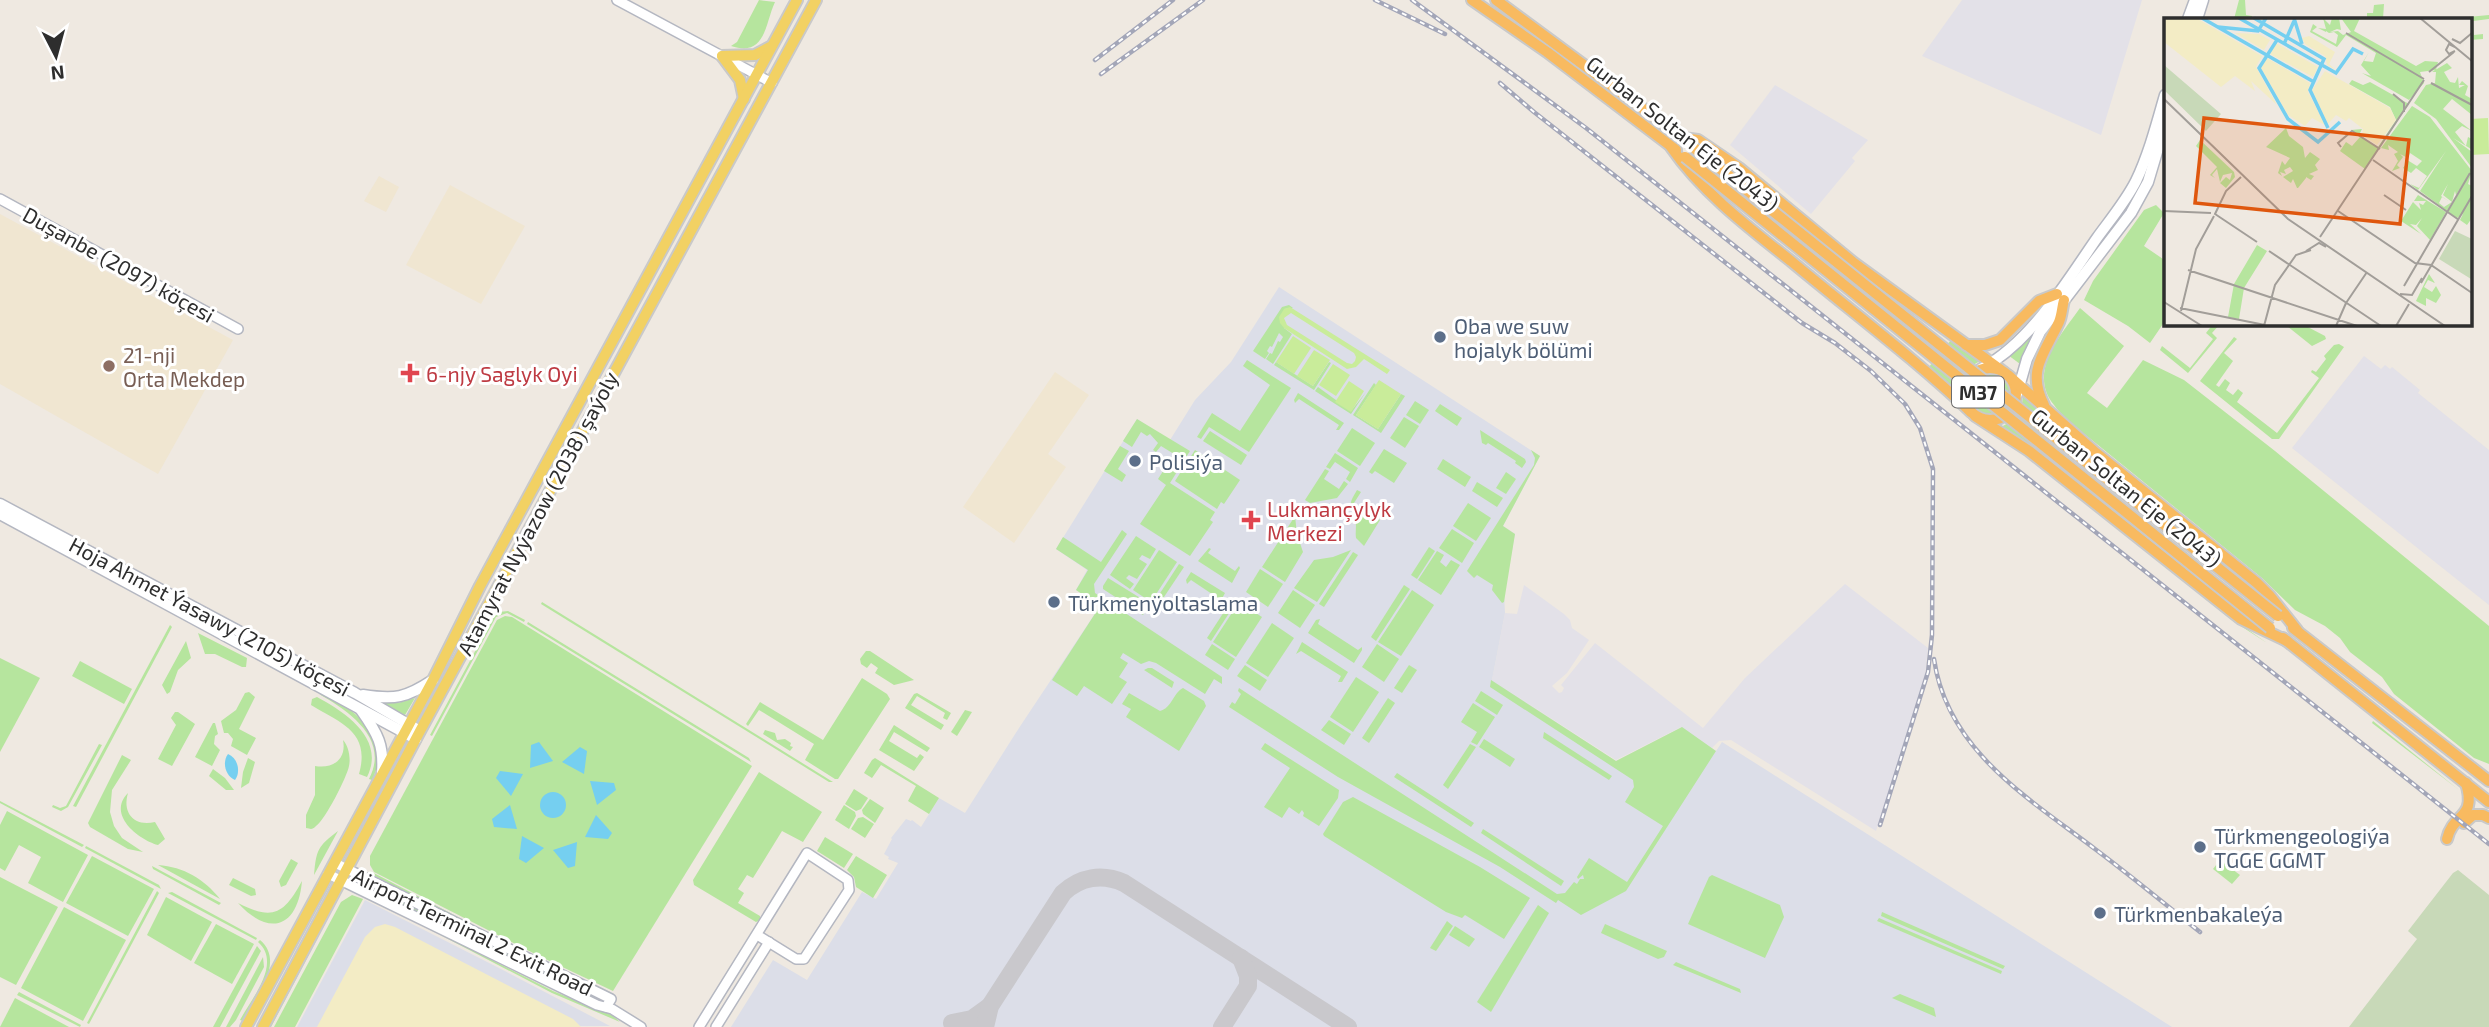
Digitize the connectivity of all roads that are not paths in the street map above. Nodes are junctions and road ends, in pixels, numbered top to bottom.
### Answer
1 (617, 0) edge
2 (797, 0) edge
3 (816, 0) edge
4 (1472, 0) edge
5 (1496, 0) edge
6 (2194, 0) edge
7 (2203, 0) edge
8 (2188, 18) edge
9 (2197, 18) edge
10 (773, 46) junction
11 (722, 56) junction
12 (757, 75) junction
13 (772, 83) junction
14 (2164, 98) edge
15 (744, 99) junction
16 (2164, 128) edge
17 (1683, 138) junction
18 (1671, 146) junction
19 (0, 199) edge
20 (2060, 297) junction
21 (238, 329) dead end
22 (1965, 345) junction
23 (1995, 370) junction
24 (2018, 390) junction
25 (2047, 411) junction
26 (1973, 414) junction
27 (0, 504) edge
28 (0, 514) edge
29 (2297, 631) junction
30 (2287, 641) junction
31 (433, 680) junction
32 (355, 693) junction
33 (359, 707) junction
34 (407, 728) junction
35 (418, 735) junction
36 (2468, 764) junction
37 (2489, 772) edge
38 (382, 774) junction
39 (2489, 781) edge
40 (2466, 783) junction
41 (2489, 802) edge
42 (2489, 818) edge
43 (335, 863) junction
44 (328, 874) junction
45 (344, 874) junction
46 (758, 932) junction
47 (769, 942) junction
48 (246, 1027) edge
49 (263, 1027) edge
50 (641, 1027) edge
51 (699, 1027) edge
52 (716, 1027) edge

1 - 11 street
2 - 10 main road, Atamyrat Nyýazow (2038) şaýoly
3 - 13 main road, Atamyrat Nyýazow (2038) şaýoly
4 - 18 highway, Gurban Soltan Eje (2043) / M37
5 - 17 highway, Gurban Soltan Eje (2043) / M37
6 - 8 main road
7 - 9 main road
10 - 11 main road
10 - 12 main road, Atamyrat Nyýazow (2038) şaýoly
11 - 12 street
11 - 15 main road
12 - 13 street
12 - 15 main road, Atamyrat Nyýazow (2038) şaýoly
13 - 35 main road, Atamyrat Nyýazow (2038) şaýoly
14 - 20 main road
15 - 31 main road, Atamyrat Nyýazow (2038) şaýoly
16 - 20 main road
17 - 22 highway
17 - 29 highway, Gurban Soltan Eje (2043) / M37, bridge
18 - 26 highway
18 - 30 highway, Gurban Soltan Eje (2043) / M37, bridge
19 - 21 street, Duşanbe (2097) köçesi
20 - 22 highway
20 - 23 main road
20 - 24 main road
20 - 25 highway
22 - 23 highway
23 - 24 highway
23 - 26 highway
24 - 25 highway
24 - 26 highway
25 - 29 highway
26 - 30 highway
27 - 32 main road, Hoja Ahmet Ýasawy (2105) köçesi
28 - 33 main road, Hoja Ahmet Ýasawy (2105) köçesi
29 - 36 highway, Gurban Soltan Eje (2043) / M37
30 - 40 highway, Gurban Soltan Eje (2043) / M37
31 - 32 main road
31 - 34 main road, Atamyrat Nyýazow (2038) şaýoly
32 - 34 main road, Hoja Ahmet Ýasawy (2105) köçesi
33 - 34 main road, Hoja Ahmet Ýasawy (2105) köçesi
33 - 38 main road
34 - 35 main road, Hoja Ahmet Ýasawy (2105) köçesi
34 - 38 main road, Atamyrat Nyýazow (2038) şaýoly
35 - 45 main road, Atamyrat Nyýazow (2038) şaýoly
36 - 37 highway
36 - 39 highway, Gurban Soltan Eje (2043) / M37
38 - 43 main road, Atamyrat Nyýazow (2038) şaýoly
40 - 41 highway, Gurban Soltan Eje (2043) / M37
40 - 42 highway
43 - 44 main road, Atamyrat Nyýazow (2038) şaýoly
43 - 45 street, Airport Terminal 2 Exit Road
44 - 45 street
44 - 48 main road, Atamyrat Nyýazow (2038) şaýoly
45 - 49 main road, Atamyrat Nyýazow (2038) şaýoly
45 - 50 street
46 - 47 street
46 - 47 street
46 - 51 street
47 - 52 street

